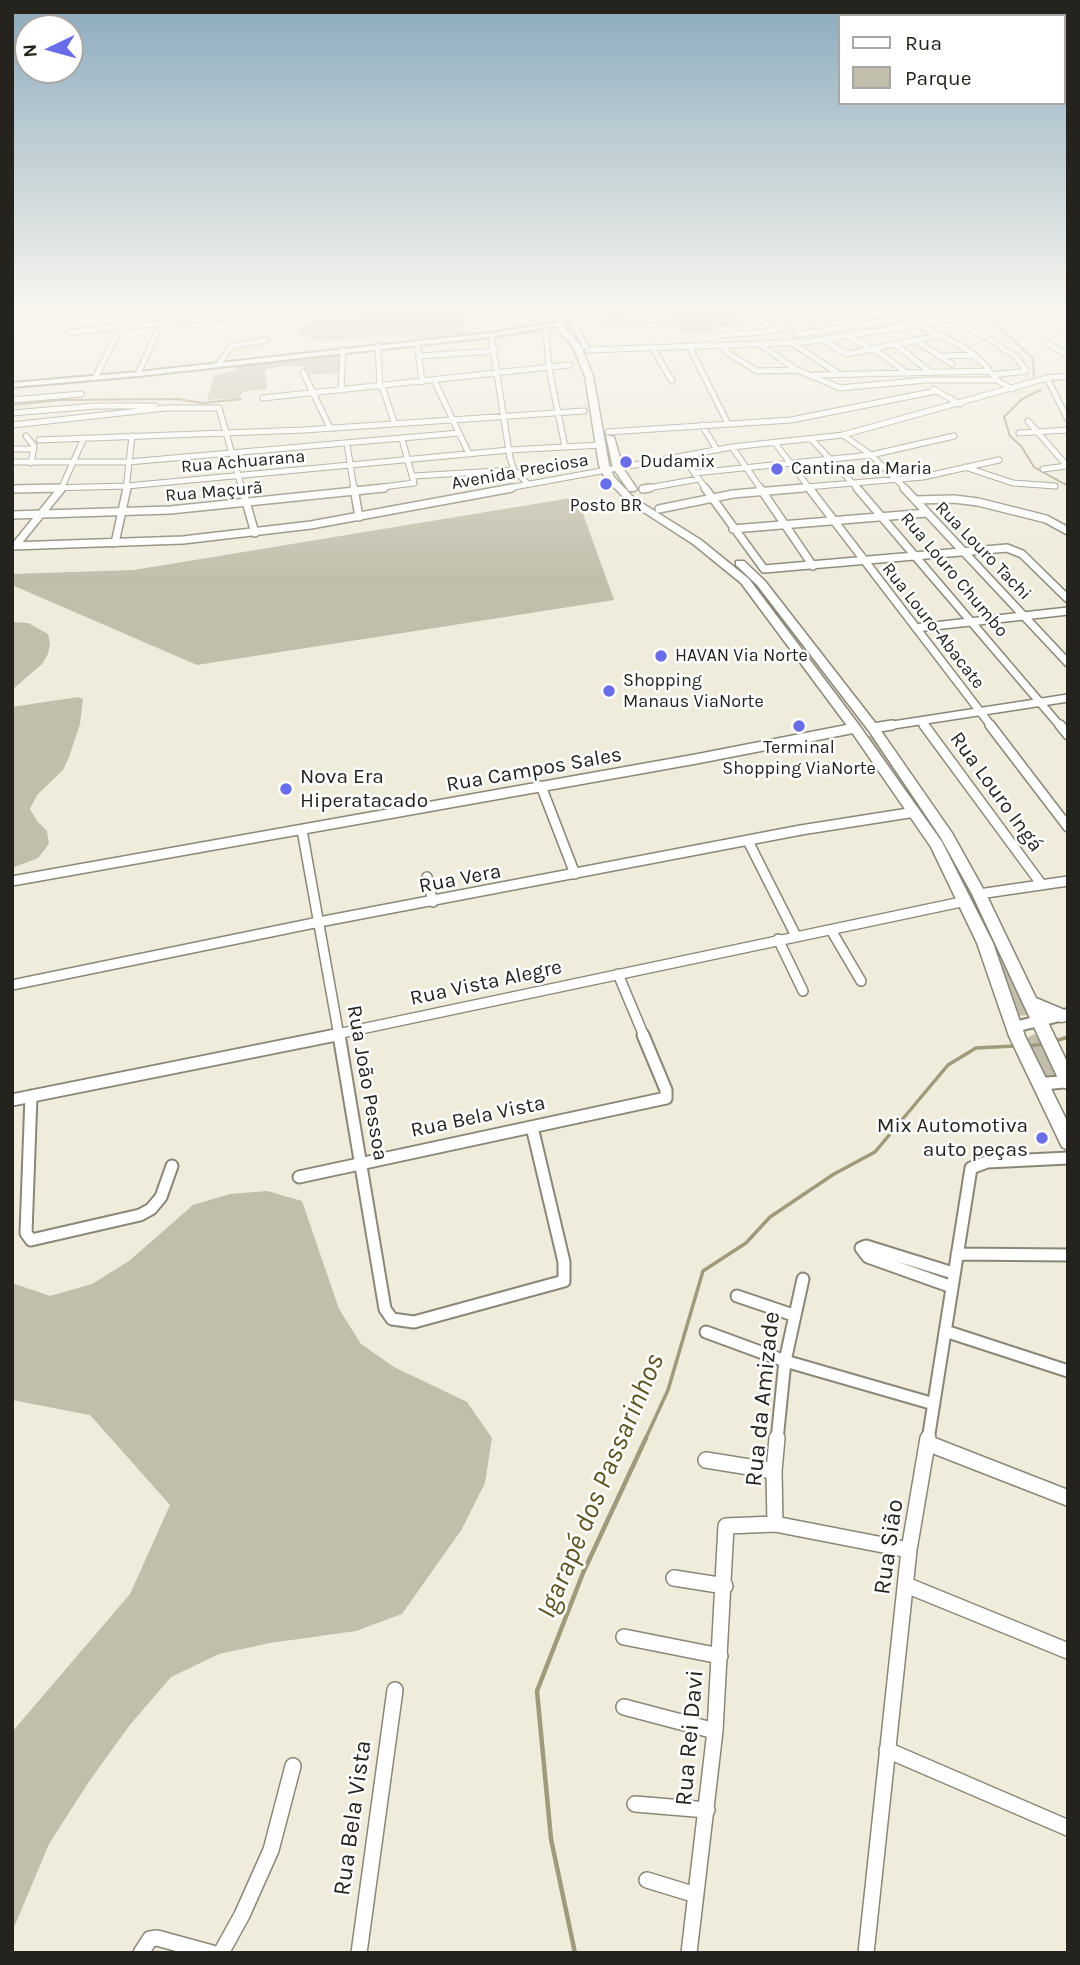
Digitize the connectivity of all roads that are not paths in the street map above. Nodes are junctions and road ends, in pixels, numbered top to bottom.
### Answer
1 (317, 399) edge
2 (386, 399) edge
3 (443, 399) edge
4 (501, 399) edge
5 (555, 399) edge
6 (593, 399) edge
7 (602, 399) edge
8 (715, 399) edge
9 (899, 399) edge
10 (950, 399) edge
11 (978, 399) edge
12 (1057, 399) edge
13 (960, 404) junction
14 (166, 408) junction
15 (584, 411) dead end
16 (557, 412) junction
17 (12, 414) edge
18 (503, 415) junction
19 (452, 418) junction
20 (1068, 420) edge
21 (1028, 421) dead end
22 (394, 422) junction
23 (728, 424) junction
24 (12, 425) edge
25 (702, 425) junction
26 (330, 428) junction
27 (1068, 430) edge
28 (225, 431) junction
29 (608, 432) junction
30 (1036, 432) junction
31 (458, 433) junction
32 (1018, 433) dead end
33 (843, 435) junction
34 (26, 436) dead end
35 (132, 436) junction
36 (430, 436) junction
37 (954, 436) dead end
38 (83, 438) junction
39 (402, 439) junction
40 (39, 440) dead end
41 (812, 440) junction
42 (775, 443) junction
43 (347, 444) junction
44 (601, 445) junction
45 (565, 447) junction
46 (732, 447) junction
47 (12, 449) edge
48 (34, 449) junction
49 (509, 450) junction
50 (717, 450) junction
51 (232, 452) junction
52 (469, 454) junction
53 (871, 455) junction
54 (439, 457) junction
55 (683, 457) junction
56 (409, 460) junction
57 (833, 460) junction
58 (999, 460) dead end
59 (128, 462) junction
60 (12, 463) edge
61 (30, 463) junction
62 (73, 464) junction
63 (792, 464) junction
64 (351, 467) junction
65 (965, 467) junction
66 (612, 469) junction
67 (747, 469) junction
68 (1043, 469) dead end
69 (514, 470) junction
70 (238, 475) junction
71 (696, 476) junction
72 (414, 478) junction
73 (897, 480) junction
74 (528, 484) junction
75 (855, 485) junction
76 (127, 486) junction
77 (1055, 486) dead end
78 (62, 488) junction
79 (809, 488) junction
80 (12, 489) edge
81 (643, 489) dead end
82 (355, 490) junction
83 (762, 491) junction
84 (711, 497) junction
85 (915, 500) junction
86 (247, 503) junction
87 (659, 509) junction
88 (121, 513) junction
89 (927, 513) junction
90 (12, 515) edge
91 (40, 515) junction
92 (359, 517) junction
93 (884, 517) junction
94 (834, 520) junction
95 (785, 525) junction
96 (733, 529) junction
97 (1068, 531) edge
98 (255, 533) junction
99 (115, 543) junction
100 (14, 546) edge
101 (963, 551) junction
102 (915, 555) junction
103 (863, 561) junction
104 (813, 566) junction
105 (754, 569) junction
106 (1068, 599) edge
107 (1068, 611) edge
108 (1026, 616) junction
109 (973, 622) junction
110 (916, 628) junction
111 (1068, 663) edge
112 (1068, 698) edge
113 (1040, 702) junction
114 (979, 711) junction
115 (921, 721) junction
116 (855, 728) junction
117 (873, 728) junction
118 (1068, 735) edge
119 (541, 786) junction
120 (915, 812) junction
121 (1068, 827) edge
122 (302, 830) junction
123 (748, 841) junction
124 (575, 874) junction
125 (427, 877) dead end
126 (12, 881) edge
127 (1068, 881) edge
128 (1042, 885) junction
129 (973, 898) junction
130 (433, 902) junction
131 (319, 922) junction
132 (831, 930) junction
133 (796, 936) junction
134 (778, 939) junction
135 (618, 974) junction
136 (861, 981) dead end
137 (12, 985) edge
138 (803, 991) dead end
139 (1030, 1001) junction
140 (1064, 1015) edge
141 (1043, 1026) junction
142 (1015, 1032) junction
143 (338, 1034) junction
144 (1067, 1079) edge
145 (1038, 1080) junction
146 (31, 1096) junction
147 (12, 1100) edge
148 (532, 1127) junction
149 (1068, 1142) edge
150 (1068, 1158) edge
151 (362, 1164) junction
152 (172, 1166) dead end
153 (299, 1177) dead end
154 (957, 1254) junction
155 (1068, 1255) edge
156 (803, 1279) dead end
157 (952, 1280) junction
158 (737, 1296) dead end
159 (793, 1315) junction
160 (944, 1331) junction
161 (706, 1332) dead end
162 (785, 1361) junction
163 (1068, 1371) edge
164 (934, 1404) junction
165 (927, 1443) junction
166 (706, 1460) dead end
167 (774, 1471) junction
168 (1068, 1498) edge
169 (775, 1524) junction
170 (909, 1550) junction
171 (674, 1578) dead end
172 (906, 1585) junction
173 (725, 1586) junction
174 (624, 1637) dead end
175 (1068, 1651) edge
176 (720, 1656) junction
177 (395, 1690) dead end
178 (624, 1707) dead end
179 (715, 1731) junction
180 (887, 1750) junction
181 (293, 1766) dead end
182 (635, 1804) dead end
183 (707, 1810) junction
184 (1068, 1828) edge
185 (647, 1880) dead end
186 (696, 1895) junction
187 (141, 1953) edge
188 (212, 1953) edge
189 (221, 1953) edge
190 (359, 1953) edge
191 (689, 1953) edge
192 (866, 1953) edge

1 - 26 street
2 - 22 street
3 - 19 street
4 - 18 street
5 - 16 street
6 - 44 main road
7 - 29 main road
8 - 23 street
9 - 23 street
10 - 13 street
11 - 13 street, Avenida Preciosa
12 - 20 street
13 - 33 street, Avenida Preciosa
14 - 17 street
14 - 24 street
14 - 28 street
15 - 16 street
16 - 18 street
16 - 45 street
18 - 19 street
18 - 49 street
19 - 22 street
19 - 31 street
21 - 30 street
22 - 26 street
23 - 25 street
25 - 29 street
25 - 50 street
26 - 28 street
27 - 30 street
28 - 35 street
28 - 51 street
29 - 66 main road
30 - 32 street
30 - 68 street
31 - 36 street
31 - 52 street
33 - 41 street, Avenida Preciosa
33 - 53 street, Rua Louro Tachi
34 - 48 street
35 - 38 street
35 - 59 street
36 - 39 street
36 - 54 street
37 - 53 street
38 - 40 street
38 - 62 street
39 - 43 street
39 - 56 street
41 - 42 street, Avenida Preciosa
41 - 57 street, Rua Louro Chumbo
42 - 46 street, Avenida Preciosa
42 - 63 street, Rua Louro-Abacate
43 - 51 street
43 - 64 street
44 - 45 street, Rua Achuarana
44 - 66 main road
45 - 49 street, Rua Achuarana
46 - 50 street, Avenida Preciosa
46 - 67 street
47 - 48 street
48 - 61 street
49 - 52 street, Rua Achuarana
49 - 69 street
50 - 55 street, Avenida Preciosa
51 - 59 street
51 - 70 street
52 - 54 street, Rua Achuarana
53 - 57 street
53 - 73 street, Rua Louro Tachi
54 - 56 street, Rua Achuarana
55 - 66 street, Avenida Preciosa
55 - 71 street
56 - 64 street, Rua Achuarana
56 - 72 street
57 - 63 street
57 - 75 street, Rua Louro Chumbo
58 - 65 street
59 - 62 street
59 - 76 street
60 - 61 street
61 - 62 street
62 - 78 street
63 - 67 street
63 - 79 street, Rua Louro-Abacate
64 - 70 street, Rua Achuarana
64 - 82 street
65 - 73 street
65 - 77 street
66 - 74 street, Avenida Preciosa
66 - 87 main road
66 - 116 main road
67 - 71 street
67 - 83 street
69 - 72 street, Rua Maçurã
69 - 74 street
70 - 76 street, Rua Achuarana
70 - 86 street
71 - 81 street
71 - 84 street
72 - 82 street, Rua Maçurã
73 - 75 street
73 - 85 street, Rua Louro Tachi
74 - 92 street, Avenida Preciosa
75 - 79 street
75 - 93 street, Rua Louro Chumbo
76 - 78 street, Rua Achuarana
76 - 88 street
78 - 80 street, Rua Achuarana
78 - 91 street
79 - 83 street
79 - 94 street, Rua Louro-Abacate
82 - 86 street, Rua Maçurã
82 - 92 street
83 - 84 street
83 - 95 street
84 - 87 street
84 - 96 street
85 - 89 street, Rua Louro Tachi
85 - 97 street
86 - 88 street, Rua Maçurã
86 - 98 street
87 - 105 main road
88 - 91 street, Rua Maçurã
88 - 99 street
89 - 93 street
89 - 101 street, Rua Louro Tachi
90 - 91 street, Rua Maçurã
91 - 100 street
92 - 98 street, Avenida Preciosa
93 - 94 street
93 - 102 street, Rua Louro Chumbo
94 - 95 street
94 - 103 street, Rua Louro-Abacate
95 - 96 street
95 - 104 street
96 - 105 street
98 - 99 street, Avenida Preciosa
99 - 100 street, Avenida Preciosa
101 - 102 street
101 - 106 street
101 - 108 street, Rua Louro Tachi
102 - 103 street
102 - 109 street, Rua Louro Chumbo
103 - 104 street
103 - 110 street, Rua Louro-Abacate
104 - 105 street
105 - 117 main road
107 - 108 street
108 - 109 street
108 - 111 street, Rua Louro Tachi
109 - 110 street
109 - 113 street, Rua Louro Chumbo
110 - 114 street, Rua Louro-Abacate
112 - 113 street
113 - 114 street
113 - 118 street, Rua Louro Chumbo
114 - 115 street
114 - 121 street, Rua Louro-Abacate
115 - 117 street
115 - 128 street, Rua Louro Ingá
116 - 119 street, Rua Campos Sales
116 - 120 main road
117 - 129 main road
119 - 122 street, Rua Campos Sales
119 - 124 street
120 - 123 street, Rua Vera
120 - 129 main road
122 - 126 street, Rua Campos Sales
122 - 131 street, Rua João Pessoa
123 - 124 street, Rua Vera
123 - 133 street
124 - 130 street, Rua Vera
125 - 130 street
127 - 128 street, Rua Louro Ingá
128 - 129 street, Rua Louro Ingá
129 - 132 street, Rua Vista Alegre
129 - 139 main road
129 - 142 main road
130 - 131 street, Rua Vera
131 - 137 street, Rua Vera
131 - 143 street, Rua João Pessoa
132 - 133 street, Rua Vista Alegre
132 - 136 street
133 - 134 street, Rua Vista Alegre
134 - 135 street, Rua Vista Alegre
134 - 138 street
135 - 143 street, Rua Vista Alegre
135 - 148 street, Rua Bela Vista
139 - 140 main road
139 - 141 main road
140 - 141 street
141 - 142 street
141 - 144 main road
142 - 145 main road
143 - 146 street, Rua Vista Alegre
143 - 151 street, Rua João Pessoa
144 - 145 street
145 - 149 main road
146 - 147 street, Rua Vista Alegre
146 - 152 street
148 - 151 street, Rua Bela Vista
148 - 151 street, Rua João Pessoa
150 - 154 street, Rua Sião
151 - 153 street, Rua Bela Vista
154 - 155 street
154 - 157 street, Rua Sião
156 - 159 street, Rua da Amizade
157 - 157 street
157 - 160 street, Rua Sião
158 - 159 street
159 - 162 street, Rua da Amizade
160 - 163 street
160 - 164 street, Rua Sião
161 - 162 street
162 - 164 street
162 - 167 street, Rua da Amizade
164 - 165 street, Rua Sião
165 - 168 street
165 - 170 street, Rua Sião
166 - 167 street
167 - 169 street, Rua da Amizade
169 - 170 street
169 - 173 street, Rua Rei Davi
170 - 172 street, Rua Sião
171 - 173 street
172 - 175 street
172 - 180 street, Rua Sião
173 - 176 street, Rua Rei Davi
174 - 176 street
176 - 179 street, Rua Rei Davi
177 - 190 street, Rua Bela Vista
178 - 179 street
179 - 183 street, Rua Rei Davi
180 - 184 street
180 - 192 street, Rua Sião
181 - 189 street
182 - 183 street
183 - 186 street, Rua Rei Davi
185 - 186 street
186 - 191 street, Rua Rei Davi
187 - 188 street

